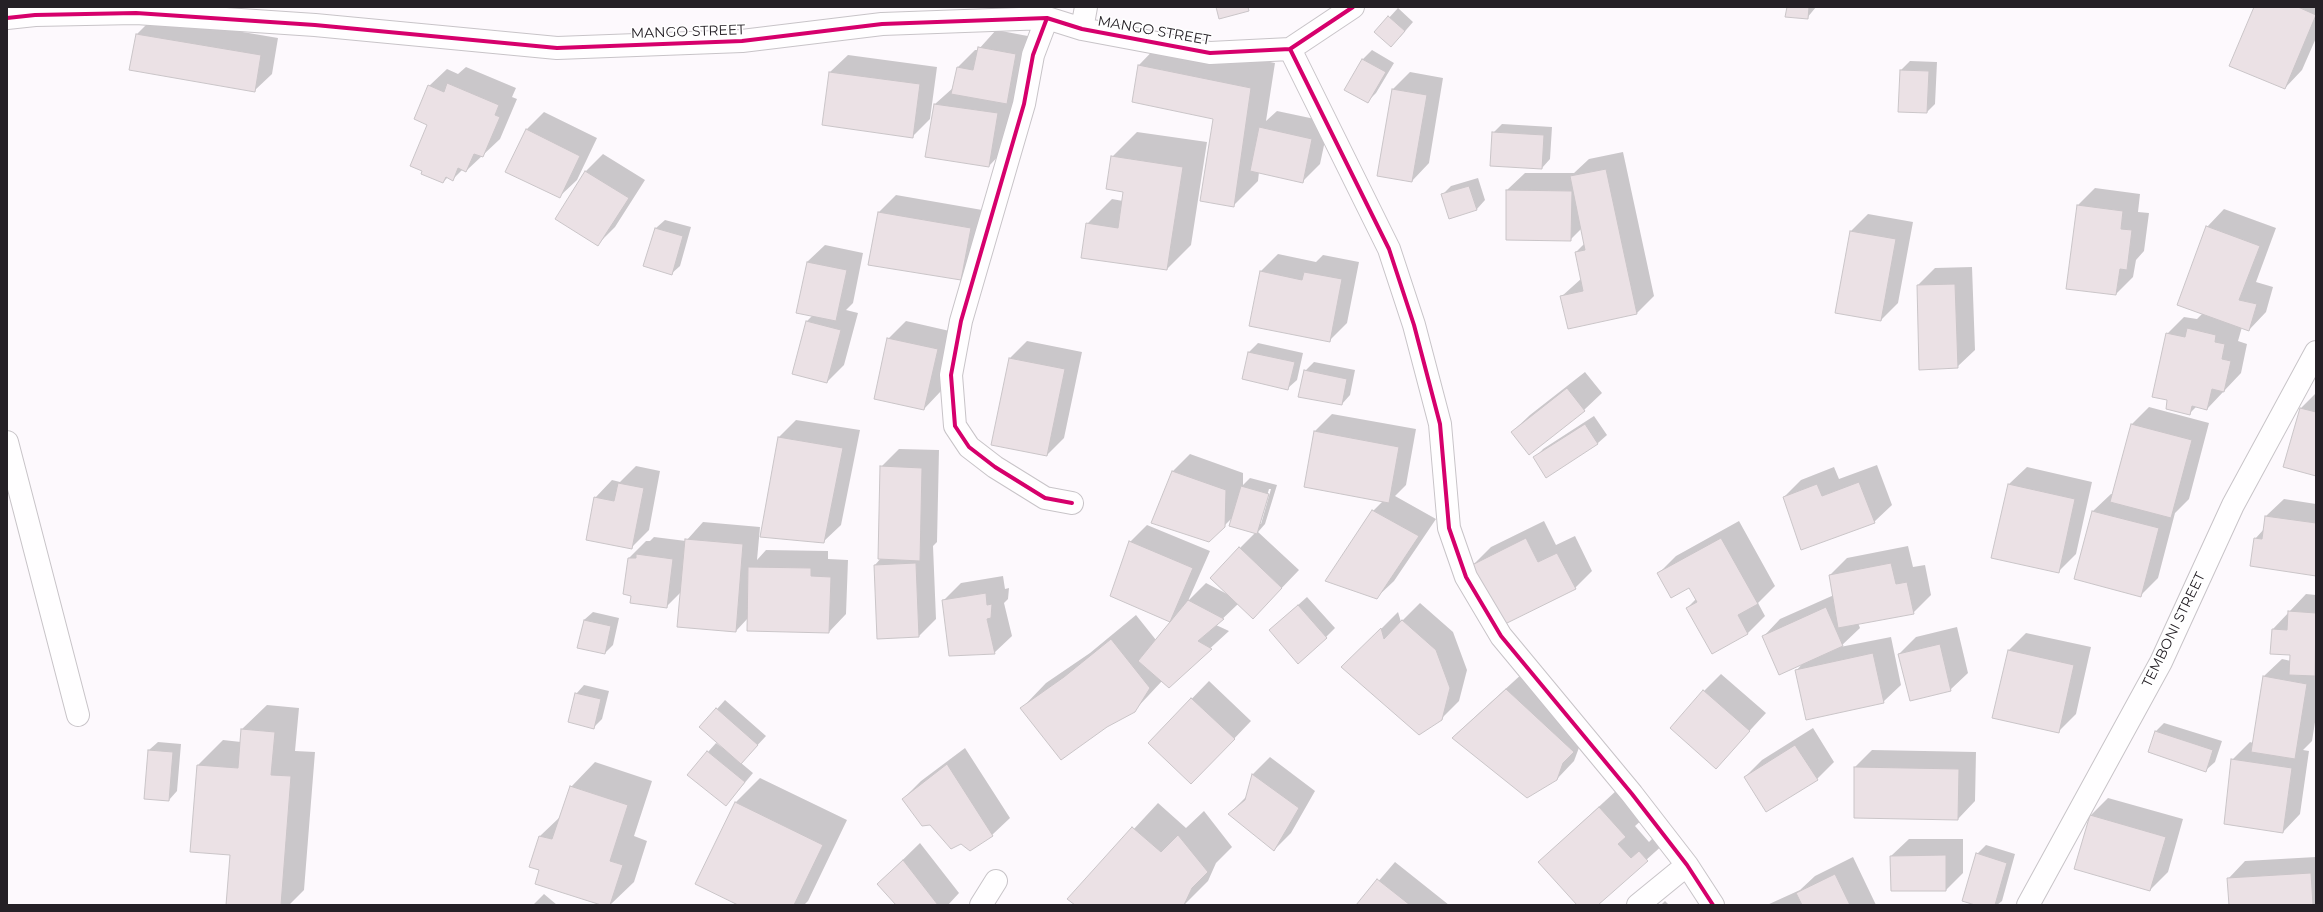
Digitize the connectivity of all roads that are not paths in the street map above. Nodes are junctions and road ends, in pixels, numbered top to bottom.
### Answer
1 (1086, 7) edge
2 (1353, 7) edge
3 (7, 18) edge
4 (1047, 18) junction
5 (1082, 29) junction
6 (1290, 49) junction
7 (2316, 352) edge
8 (7, 442) edge
9 (1072, 503) dead end
10 (78, 715) dead end
11 (1687, 865) junction
12 (996, 881) dead end
13 (981, 905) edge
14 (1638, 905) edge
15 (1713, 905) edge
16 (2028, 905) edge

1 - 5 street
2 - 6 street
3 - 4 street, MANGO STREET
4 - 5 street, MANGO STREET
4 - 9 street
5 - 6 street, MANGO STREET
6 - 11 street
7 - 16 street, TEMBONI STREET
8 - 10 street
11 - 14 street
11 - 15 street
12 - 13 street

